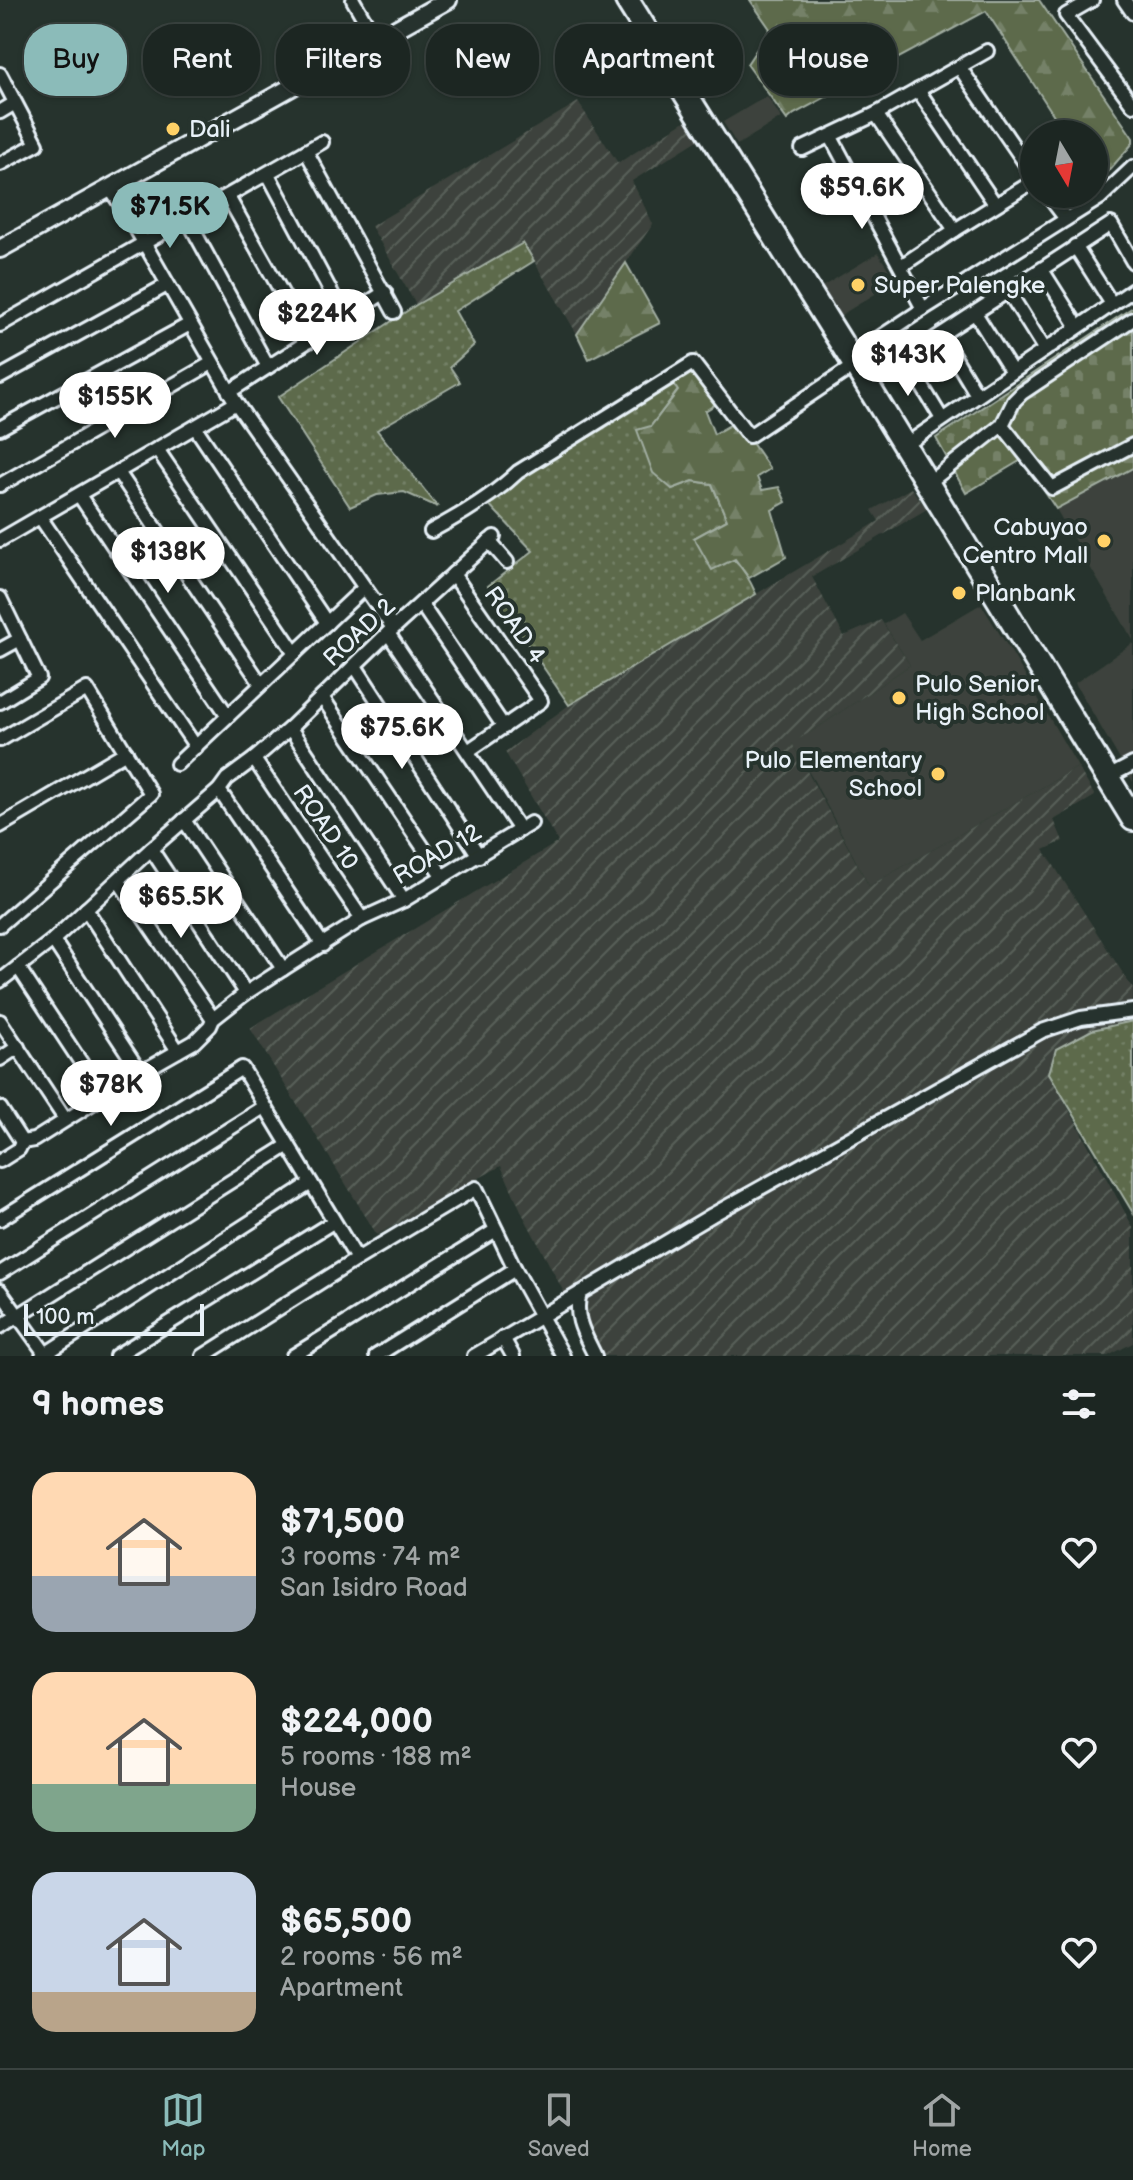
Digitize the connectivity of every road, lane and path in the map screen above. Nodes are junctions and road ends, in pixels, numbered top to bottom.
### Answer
1 (353, 0) edge
2 (448, 0) edge
3 (627, 0) edge
4 (1092, 0) edge
5 (1124, 0) edge
6 (1133, 13) edge
7 (367, 24) edge
8 (405, 24) edge
9 (987, 51) dead end
10 (960, 68) junction
11 (0, 74) edge
12 (918, 90) junction
13 (276, 95) edge
14 (1131, 99) edge
15 (15, 103) junction
16 (0, 112) edge
17 (876, 114) junction
18 (831, 137) junction
19 (322, 142) dead end
20 (802, 149) dead end
21 (306, 151) junction
22 (1020, 157) edge
23 (0, 164) edge
24 (1133, 167) edge
25 (268, 174) junction
26 (109, 187) junction
27 (1020, 187) edge
28 (228, 197) junction
29 (995, 204) junction
30 (1058, 208) edge
31 (1066, 219) junction
32 (188, 220) junction
33 (955, 230) junction
34 (144, 244) junction
35 (1075, 246) junction
36 (0, 249) edge
37 (1133, 262) edge
38 (901, 266) junction
39 (1042, 270) junction
40 (167, 285) junction
41 (1133, 290) edge
42 (1008, 291) junction
43 (385, 292) junction
44 (1112, 304) junction
45 (923, 309) junction
46 (394, 312) dead end
47 (975, 313) junction
48 (345, 318) junction
49 (1133, 319) edge
50 (190, 324) junction
51 (0, 325) edge
52 (1078, 327) junction
53 (941, 335) junction
54 (309, 341) junction
55 (1045, 350) junction
56 (852, 361) junction
57 (212, 363) junction
58 (268, 367) junction
59 (1012, 372) junction
60 (0, 377) edge
61 (977, 395) junction
62 (233, 397) junction
63 (942, 419) junction
64 (1002, 425) junction
65 (195, 427) junction
66 (0, 428) edge
67 (1133, 445) edge
68 (904, 446) junction
69 (157, 449) junction
70 (118, 472) junction
71 (927, 484) junction
72 (0, 485) edge
73 (79, 495) junction
74 (40, 517) junction
75 (431, 531) dead end
76 (0, 540) edge
77 (507, 562) dead end
78 (453, 574) junction
79 (364, 588) junction
80 (0, 598) edge
81 (421, 604) junction
82 (327, 623) junction
83 (391, 631) junction
84 (20, 639) junction
85 (0, 650) edge
86 (295, 653) junction
87 (355, 666) junction
88 (261, 684) junction
89 (322, 697) junction
90 (0, 702) edge
91 (228, 716) junction
92 (504, 727) junction
93 (290, 728) junction
94 (0, 740) edge
95 (196, 747) junction
96 (468, 751) junction
97 (126, 752) junction
98 (254, 759) junction
99 (177, 764) dead end
100 (1133, 764) edge
101 (1108, 777) junction
102 (219, 790) junction
103 (1133, 819) edge
104 (184, 820) junction
105 (0, 826) edge
106 (151, 849) junction
107 (479, 856) junction
108 (443, 877) junction
109 (118, 880) junction
110 (404, 900) junction
111 (86, 909) junction
112 (362, 919) junction
113 (0, 925) edge
114 (53, 940) junction
115 (323, 945) junction
116 (18, 967) junction
117 (283, 969) junction
118 (0, 981) edge
119 (246, 993) junction
120 (1133, 1011) edge
121 (213, 1019) junction
122 (0, 1021) edge
123 (18, 1047) junction
124 (178, 1051) junction
125 (0, 1059) edge
126 (140, 1072) junction
127 (103, 1096) junction
128 (264, 1107) junction
129 (0, 1108) edge
130 (65, 1119) junction
131 (22, 1142) junction
132 (287, 1146) junction
133 (0, 1161) edge
134 (311, 1183) junction
135 (0, 1219) edge
136 (333, 1222) junction
137 (496, 1230) junction
138 (357, 1259) junction
139 (515, 1269) junction
140 (0, 1273) edge
141 (0, 1291) edge
142 (580, 1293) junction
143 (541, 1315) junction
144 (18, 1316) junction
145 (0, 1327) edge
146 (503, 1338) junction
147 (45, 1355) edge
148 (116, 1356) edge
149 (203, 1356) edge
150 (293, 1356) edge
151 (376, 1356) edge
152 (474, 1356) edge
153 (513, 1356) edge
154 (563, 1356) edge
155 (595, 1356) edge

1 - 7 street
2 - 8 street
3 - 56 highway
4 - 14 street
5 - 6 street
9 - 10 street
10 - 12 street
10 - 22 street
11 - 15 street
12 - 17 street
12 - 29 street
13 - 26 street
15 - 16 street
15 - 23 street
17 - 18 street
17 - 33 street
18 - 20 street
18 - 38 street
19 - 21 street
21 - 25 street
21 - 43 street
24 - 31 street
25 - 28 street
25 - 48 street
26 - 34 street
26 - 36 street
27 - 29 street
28 - 32 street
28 - 54 street
29 - 33 street
30 - 31 street
31 - 45 street
32 - 34 street
32 - 58 street
33 - 38 street
34 - 40 street
34 - 51 street
35 - 37 street
35 - 39 street
35 - 44 street
38 - 45 street
39 - 42 street
39 - 52 street
40 - 50 street
40 - 60 street
41 - 44 street
42 - 47 street
42 - 55 street
43 - 46 street
43 - 48 street
44 - 52 street
45 - 56 street
47 - 53 street
47 - 59 street
48 - 54 street
49 - 64 street
50 - 57 street
50 - 66 street
52 - 55 street
53 - 61 street
53 - 63 street
54 - 58 street
55 - 59 street
56 - 68 highway
56 - 75 street
57 - 62 street
57 - 72 street
58 - 62 street
59 - 61 street
61 - 63 street
62 - 65 street
62 - 79 street
63 - 68 street
64 - 67 street
64 - 71 street
65 - 69 street
65 - 82 street
68 - 71 highway
69 - 70 street
69 - 86 street
70 - 73 street
70 - 88 street
71 - 101 highway
73 - 74 street
73 - 91 street
74 - 76 street
74 - 95 street
77 - 78 street, ROAD 2
78 - 81 street, ROAD 2
78 - 92 street, ROAD 4
79 - 82 street
79 - 83 street
80 - 84 street
81 - 83 street, ROAD 2
81 - 92 street
82 - 86 street
83 - 87 street, ROAD 2
83 - 96 street
84 - 85 street
84 - 90 street
86 - 88 street
87 - 89 street, ROAD 2
87 - 107 street
88 - 91 street
89 - 93 street, ROAD 2
89 - 108 street
91 - 95 street
92 - 96 street
93 - 98 street, ROAD 2
93 - 110 street
94 - 97 street
95 - 99 street
96 - 107 street, ROAD 12
97 - 105 street
97 - 113 street
98 - 102 street, ROAD 2
98 - 112 street, ROAD 10
100 - 101 street
101 - 103 highway
102 - 104 street, ROAD 2
102 - 115 street
104 - 106 street, ROAD 2
104 - 117 street
106 - 109 street, ROAD 2
106 - 119 street
107 - 108 street, ROAD 12
108 - 110 street, ROAD 12
109 - 111 street, ROAD 2
109 - 121 street
110 - 112 street, ROAD 12
111 - 114 street, ROAD 2
111 - 124 street
112 - 115 street, ROAD 12
114 - 116 street, ROAD 2
114 - 126 street
115 - 117 street, ROAD 12
116 - 118 street, ROAD 2
116 - 127 street
117 - 119 street, ROAD 12
119 - 121 street, ROAD 12
120 - 142 street
121 - 124 street, ROAD 12
122 - 123 street
123 - 125 street
123 - 130 street
124 - 126 street, ROAD 12
126 - 127 street, ROAD 12
127 - 130 street, ROAD 12
128 - 132 street
128 - 135 street
128 - 140 street
129 - 131 street
130 - 131 street, ROAD 12
131 - 133 street, ROAD 12
132 - 134 street
132 - 144 street
134 - 136 street
134 - 147 street
136 - 138 street
136 - 148 street
137 - 138 street
137 - 139 street
137 - 150 street
138 - 149 street
139 - 143 street
139 - 151 street
141 - 144 street
142 - 143 street
142 - 155 street
143 - 146 street
143 - 154 street
144 - 145 street
144 - 147 street
146 - 152 street
146 - 153 street

